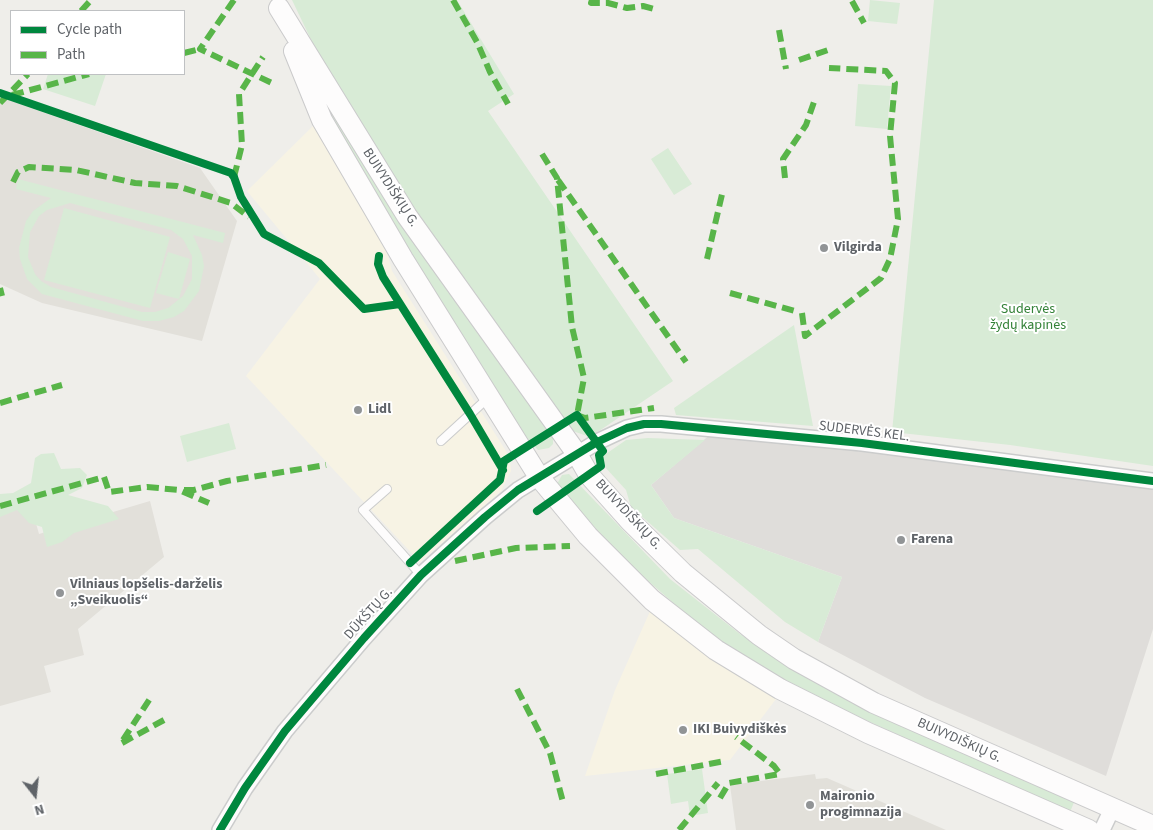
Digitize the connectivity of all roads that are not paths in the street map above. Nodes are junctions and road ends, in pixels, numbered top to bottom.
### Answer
1 (277, 4) edge
2 (489, 397) junction
3 (440, 440) dead end
4 (577, 454) junction
5 (539, 477) junction
6 (1153, 481) edge
7 (387, 488) dead end
8 (421, 575) junction
9 (1112, 809) junction
10 (1153, 826) edge
11 (220, 830) edge
12 (1088, 830) edge
13 (1102, 830) edge

1 - 2 main road, BUIVYDIŠKIŲ G.
1 - 4 main road, BUIVYDIŠKIŲ G.
2 - 3 lane
2 - 5 main road, BUIVYDIŠKIŲ G.
4 - 5 street, DŪKŠTŲ G.
4 - 6 street, SUDERVĖS KEL.
4 - 9 main road, BUIVYDIŠKIŲ G.
5 - 8 street, DŪKŠTŲ G.
5 - 12 main road, BUIVYDIŠKIŲ G.
7 - 8 lane
8 - 11 street, DŪKŠTŲ G.
9 - 10 main road, BUIVYDIŠKIŲ G.
9 - 13 street

